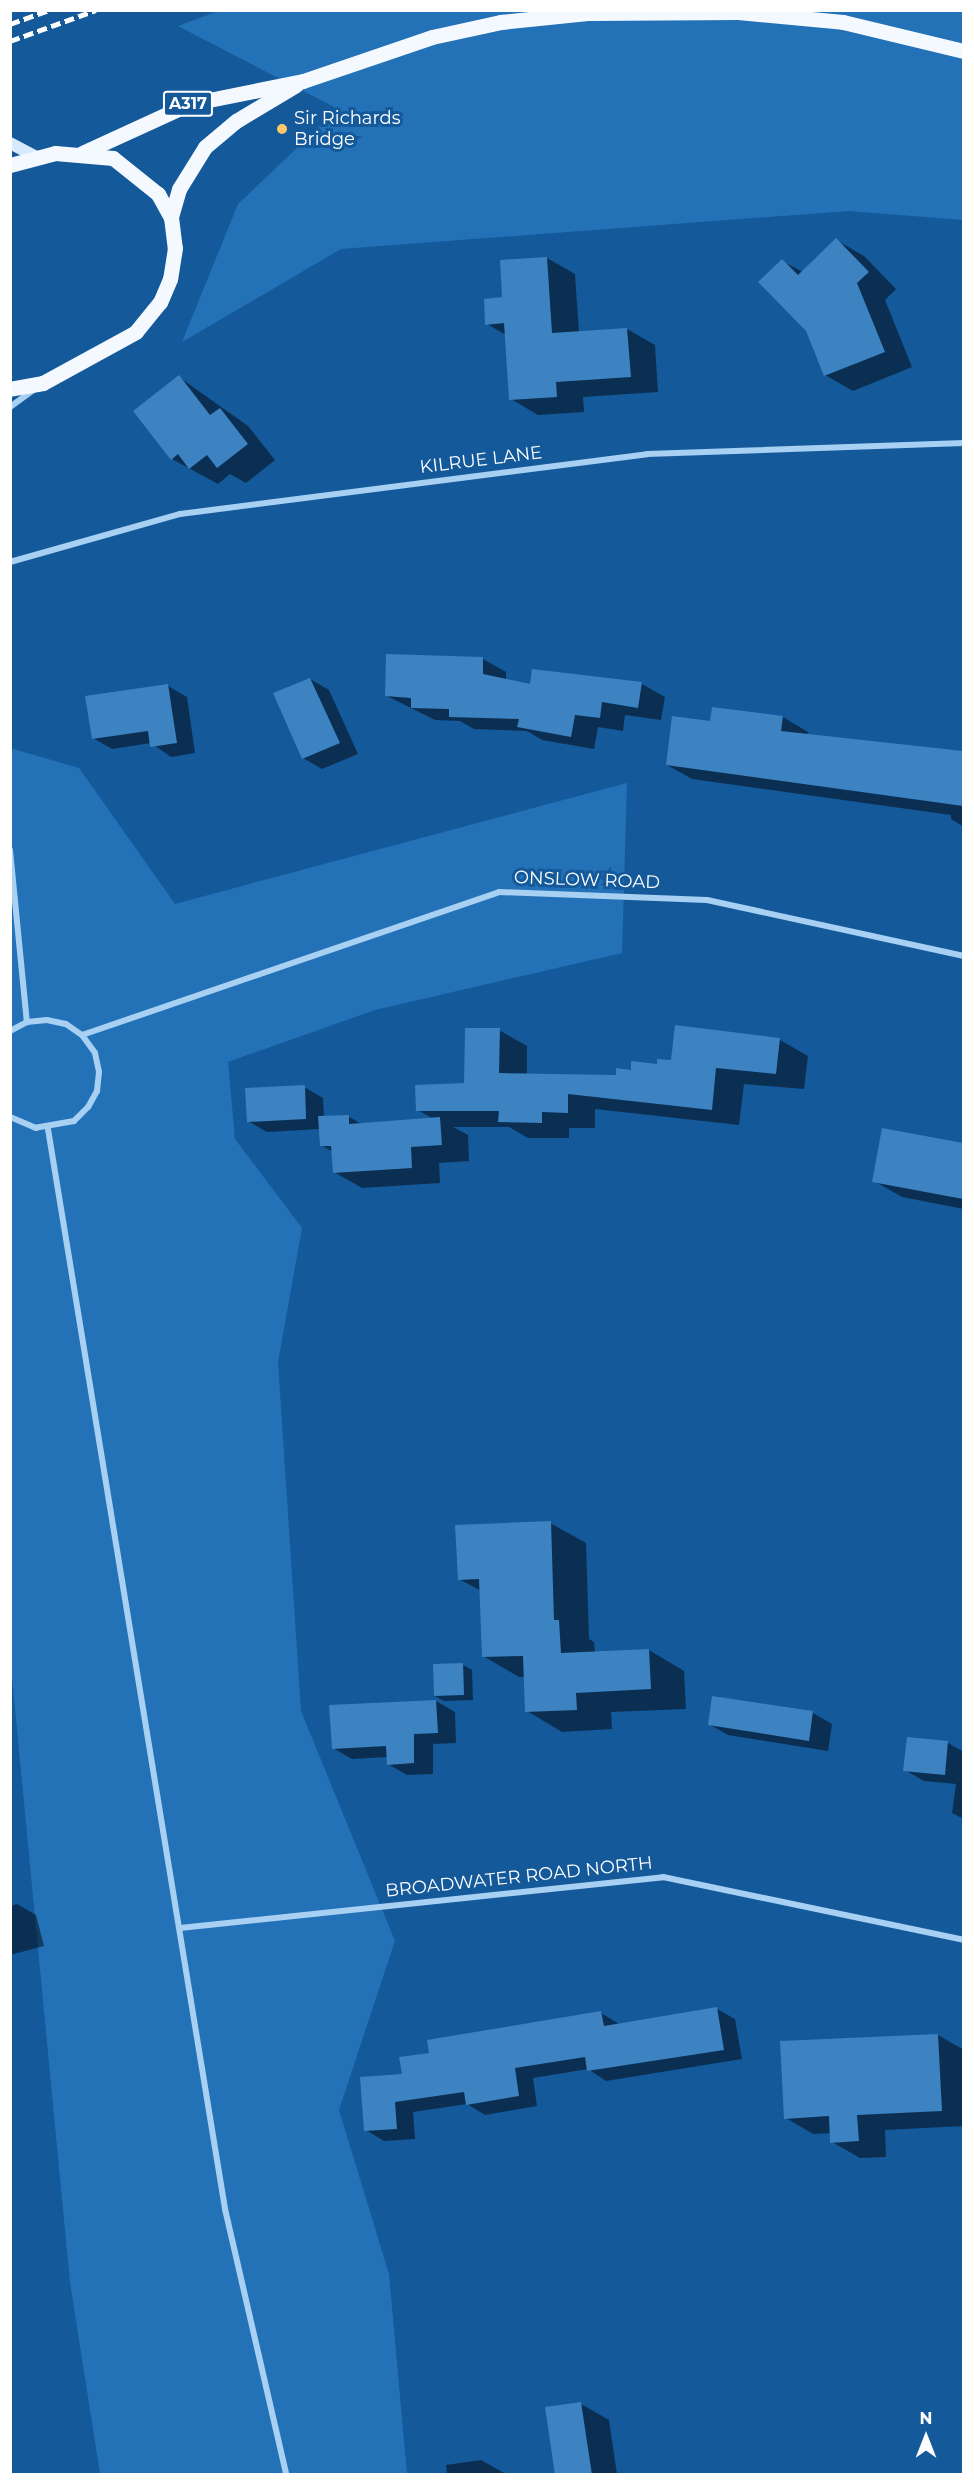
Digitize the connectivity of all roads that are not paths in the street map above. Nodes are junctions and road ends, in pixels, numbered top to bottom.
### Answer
1 (963, 51) edge
2 (303, 81) junction
3 (10, 143) edge
4 (82, 153) junction
5 (36, 157) junction
6 (10, 165) edge
7 (171, 217) junction
8 (43, 383) junction
9 (10, 389) edge
10 (10, 407) edge
11 (963, 443) edge
12 (10, 562) edge
13 (10, 850) edge
14 (963, 956) edge
15 (27, 1022) junction
16 (10, 1031) edge
17 (82, 1035) junction
18 (10, 1117) edge
19 (48, 1129) junction
20 (180, 1928) junction
21 (963, 1940) edge
22 (286, 2475) edge

1 - 2 main road, A317
2 - 4 main road, A317
2 - 7 main road, A317
3 - 5 main road
4 - 5 main road
4 - 7 main road
5 - 6 main road
7 - 8 main road
8 - 9 main road
8 - 10 street
11 - 12 street, KILRUE LANE
13 - 15 street
14 - 17 street, ONSLOW ROAD
15 - 16 street
15 - 17 street
17 - 19 street
18 - 19 street
19 - 20 street
20 - 21 street, BROADWATER ROAD NORTH
20 - 22 street

